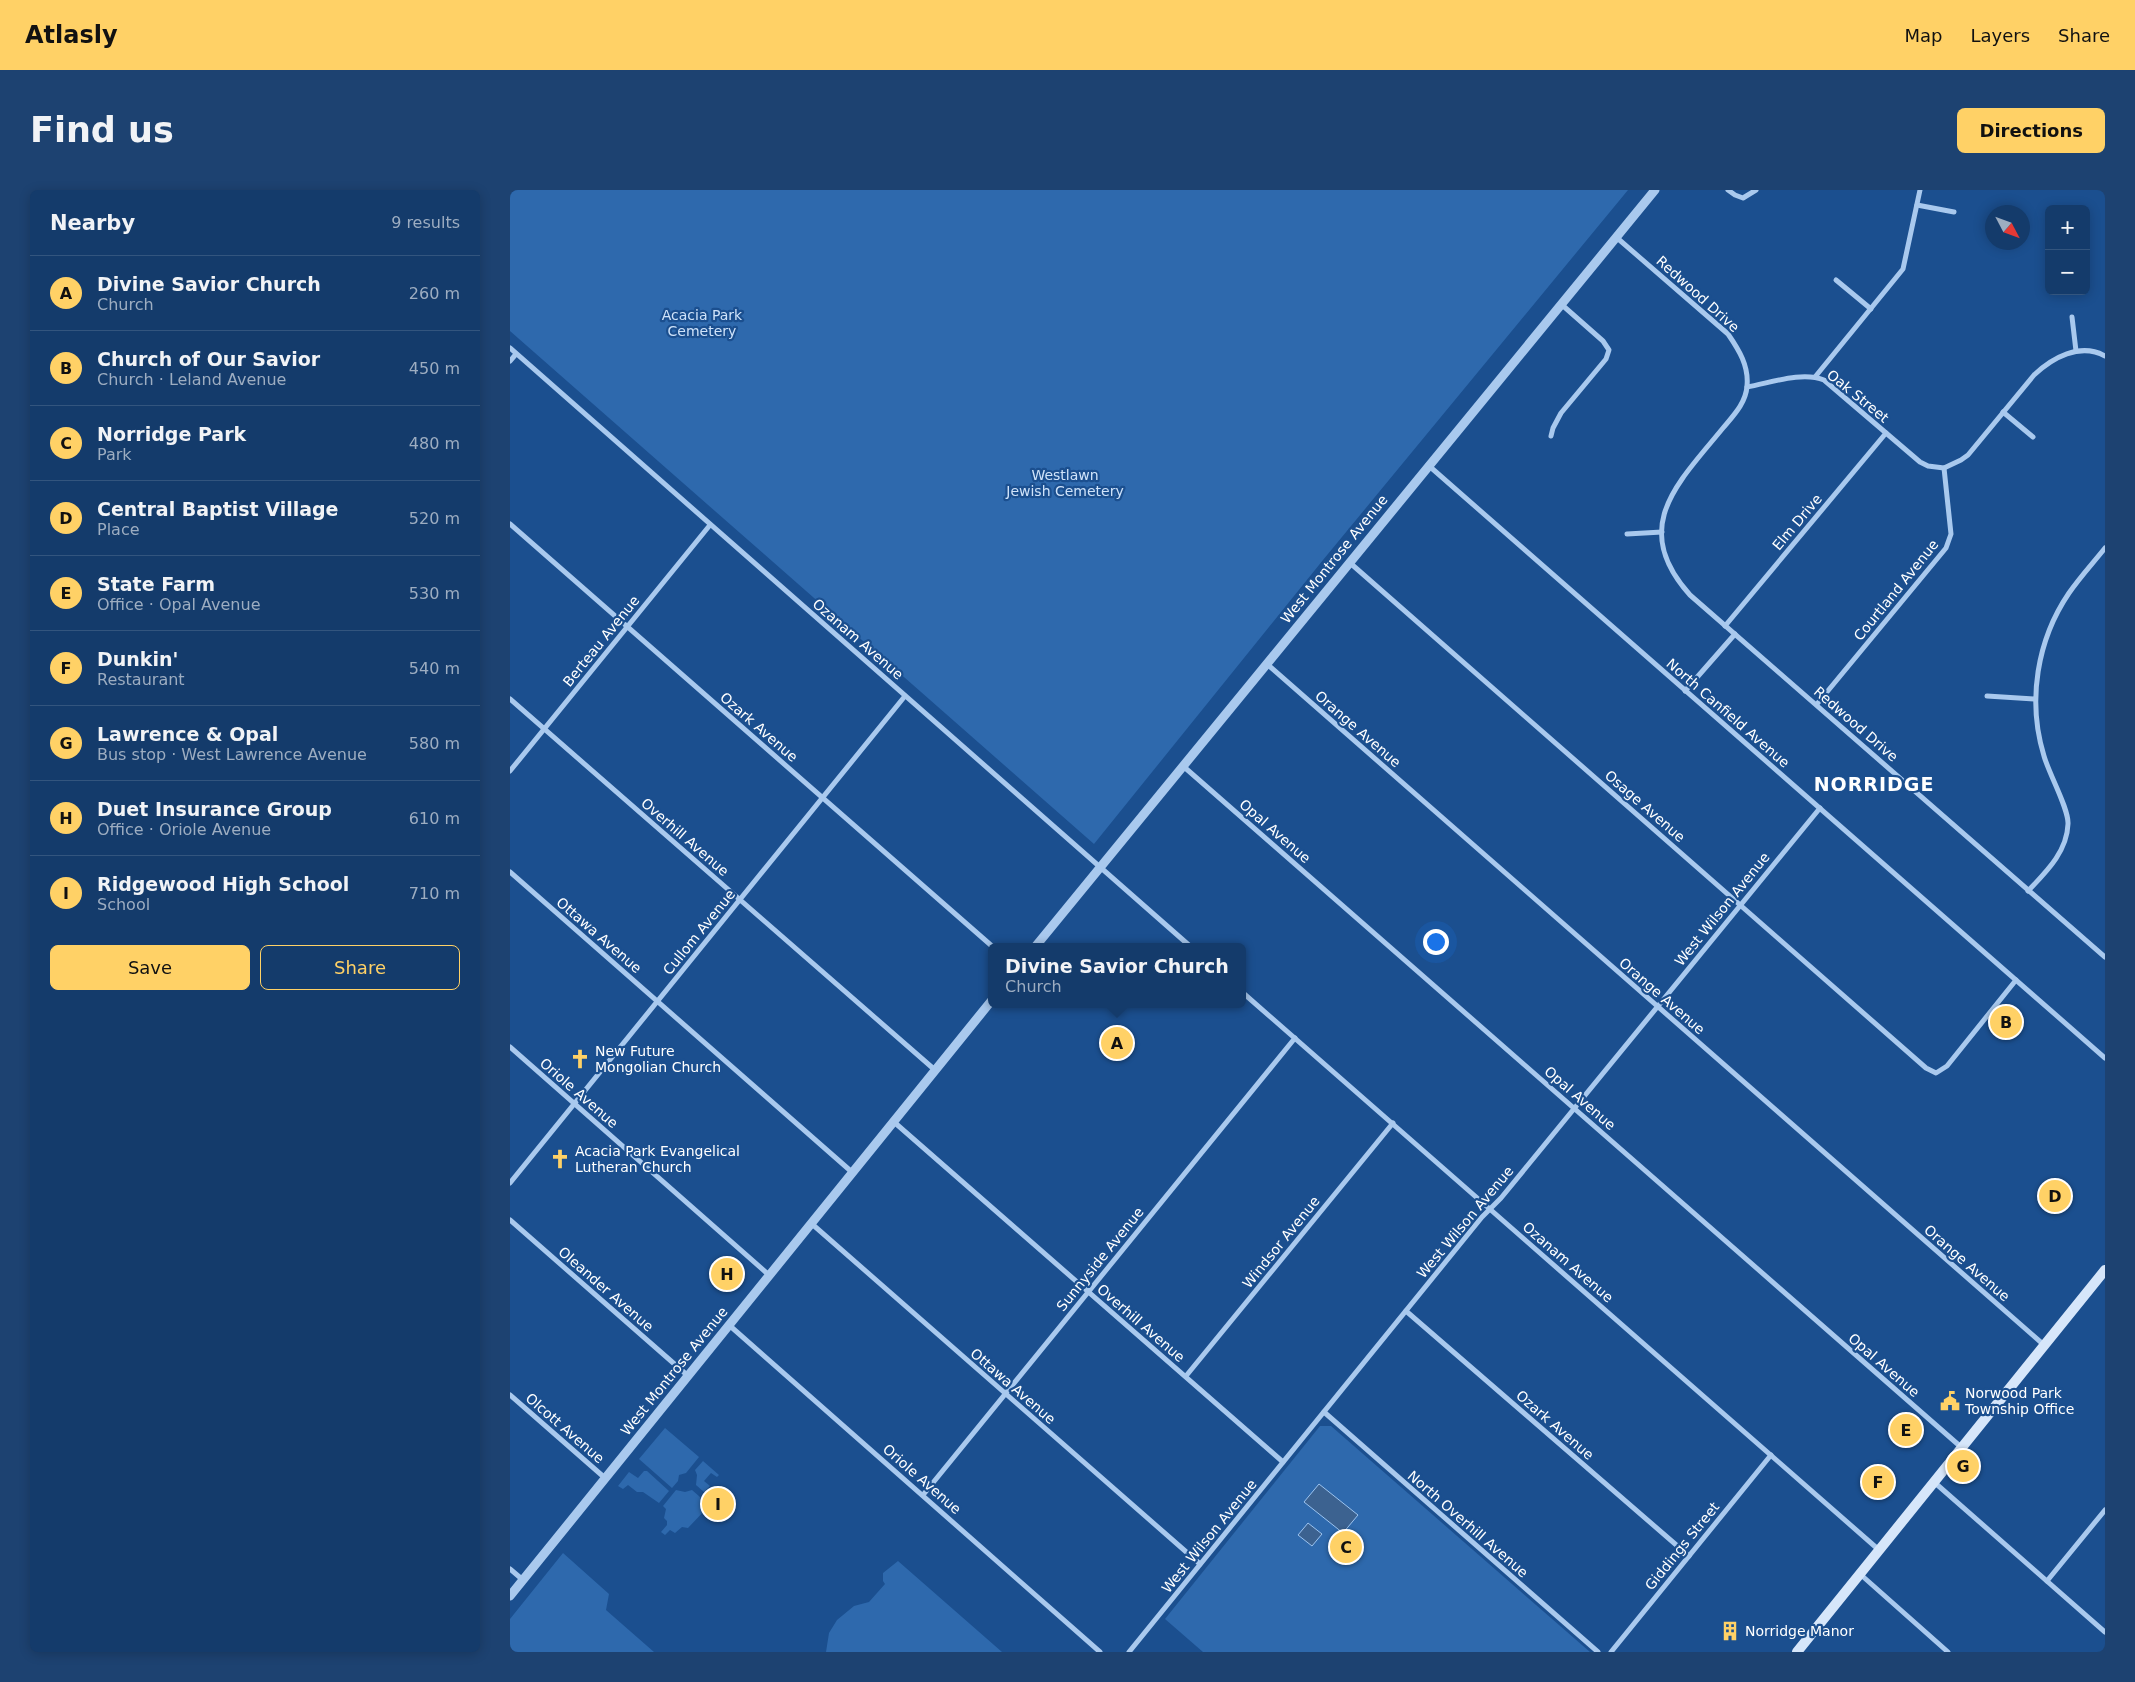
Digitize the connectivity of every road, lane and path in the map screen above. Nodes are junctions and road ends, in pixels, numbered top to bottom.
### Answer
1 (1654, 190) edge
2 (1728, 190) edge
3 (1756, 190) edge
4 (1920, 190) edge
5 (1917, 205) junction
6 (1954, 212) dead end
7 (1616, 237) junction
8 (1836, 280) dead end
9 (1561, 304) junction
10 (1871, 309) junction
11 (2072, 317) dead end
12 (510, 348) edge
13 (2076, 351) junction
14 (516, 354) junction
15 (2105, 356) edge
16 (510, 361) edge
17 (1815, 377) junction
18 (1748, 387) junction
19 (2003, 412) junction
20 (1886, 433) junction
21 (1551, 436) dead end
22 (2033, 437) dead end
23 (1428, 465) junction
24 (1944, 468) junction
25 (510, 524) edge
26 (710, 525) junction
27 (1662, 532) junction
28 (1627, 534) dead end
29 (2105, 548) edge
30 (1349, 562) junction
31 (1725, 626) junction
32 (627, 627) junction
33 (1735, 634) junction
34 (1266, 664) junction
35 (1686, 691) junction
36 (905, 696) junction
37 (1987, 696) dead end
38 (510, 699) edge
39 (2036, 699) junction
40 (1817, 704) junction
41 (544, 729) junction
42 (1183, 765) junction
43 (510, 771) edge
44 (823, 798) junction
45 (1820, 808) junction
46 (1100, 867) junction
47 (510, 872) edge
48 (2028, 891) junction
49 (740, 900) junction
50 (1740, 905) junction
51 (988, 943) edge
52 (1038, 943) edge
53 (1186, 943) edge
54 (2105, 957) edge
55 (2016, 980) junction
56 (1246, 995) edge
57 (657, 1001) junction
58 (988, 1005) edge
59 (1657, 1006) junction
60 (1295, 1038) junction
61 (510, 1047) edge
62 (2105, 1058) edge
63 (935, 1070) junction
64 (574, 1104) junction
65 (1574, 1108) junction
66 (894, 1122) junction
67 (1393, 1123) junction
68 (853, 1173) junction
69 (510, 1183) edge
70 (1491, 1209) junction
71 (510, 1220) edge
72 (812, 1224) junction
73 (2105, 1270) edge
74 (769, 1275) junction
75 (1088, 1291) junction
76 (1406, 1311) junction
77 (729, 1324) junction
78 (2044, 1345) junction
79 (687, 1375) junction
80 (1186, 1376) junction
81 (1005, 1394) junction
82 (510, 1395) edge
83 (1324, 1412) junction
84 (1962, 1448) junction
85 (1771, 1455) junction
86 (1284, 1462) junction
87 (605, 1478) junction
88 (1933, 1482) junction
89 (923, 1495) junction
90 (2105, 1510) edge
91 (1879, 1550) junction
92 (1689, 1556) junction
93 (1200, 1564) junction
94 (510, 1569) edge
95 (1860, 1574) junction
96 (523, 1580) junction
97 (2048, 1581) junction
98 (510, 1596) edge
99 (2105, 1632) edge
100 (1100, 1652) edge
101 (1129, 1652) edge
102 (1598, 1652) edge
103 (1611, 1652) edge
104 (1797, 1652) edge
105 (1948, 1652) edge

1 - 7 street, West Montrose Avenue
2 - 3 street
4 - 5 street
5 - 6 street
5 - 10 street
7 - 9 street, West Montrose Avenue
7 - 18 street, Redwood Drive
8 - 10 street
9 - 21 street
9 - 23 street, West Montrose Avenue
10 - 17 street
11 - 13 street
12 - 14 street, Ozanam Avenue
13 - 15 street
13 - 19 street
14 - 16 street
14 - 26 street, Ozanam Avenue
17 - 18 street, Oak Street
17 - 20 street, Oak Street
18 - 27 street, Redwood Drive
19 - 22 street
19 - 24 street
20 - 24 street, Oak Street
20 - 31 street, Elm Drive
23 - 30 street, West Montrose Avenue
23 - 35 street, North Canfield Avenue
24 - 40 street, Courtland Avenue
25 - 32 street, Ozark Avenue
26 - 32 street, Berteau Avenue
26 - 36 street, Ozanam Avenue
27 - 28 street
27 - 31 street, Redwood Drive
29 - 39 street
30 - 34 street, West Montrose Avenue
30 - 50 street, Osage Avenue
31 - 33 street, Redwood Drive
32 - 41 street, Berteau Avenue
32 - 44 street, Ozark Avenue
33 - 35 street
33 - 40 street, Redwood Drive
34 - 42 street, West Montrose Avenue
34 - 59 street, Orange Avenue
35 - 45 street, North Canfield Avenue
36 - 44 street, Cullom Avenue
36 - 46 street, Ozanam Avenue
37 - 39 street
38 - 41 street, Overhill Avenue
39 - 48 street
40 - 48 street, Redwood Drive
41 - 43 street, Berteau Avenue
41 - 49 street, Overhill Avenue
42 - 46 street, West Montrose Avenue
42 - 65 street, Opal Avenue
44 - 49 street, Cullom Avenue
44 - 51 street, Ozark Avenue
45 - 50 street, West Wilson Avenue
45 - 55 street, North Canfield Avenue
46 - 52 street, West Montrose Avenue
46 - 53 street, Ozanam Avenue
47 - 57 street, Ottawa Avenue
48 - 54 street, Redwood Drive
49 - 57 street, Cullom Avenue
49 - 63 street, Overhill Avenue
50 - 55 street, Osage Avenue
50 - 59 street, West Wilson Avenue
55 - 62 street, North Canfield Avenue
56 - 60 street, Ozanam Avenue
57 - 64 street, Cullom Avenue
57 - 68 street, Ottawa Avenue
58 - 63 street, West Montrose Avenue
59 - 65 street, West Wilson Avenue
59 - 78 street, Orange Avenue
60 - 67 street, Ozanam Avenue
60 - 75 street, Sunnyside Avenue
61 - 64 street, Oriole Avenue
63 - 66 street, West Montrose Avenue
64 - 69 street, Cullom Avenue
64 - 74 street, Oriole Avenue
65 - 70 street, West Wilson Avenue
65 - 84 street, Opal Avenue
66 - 68 street, West Montrose Avenue
66 - 75 street, Overhill Avenue
67 - 70 street, Ozanam Avenue
67 - 80 street, Windsor Avenue
68 - 72 street, West Montrose Avenue
70 - 76 street, West Wilson Avenue
70 - 85 street, Ozanam Avenue
71 - 79 street, Oleander Avenue
72 - 74 street, West Montrose Avenue
72 - 81 street, Ottawa Avenue
73 - 78 main road
74 - 77 street, West Montrose Avenue
75 - 80 street, Overhill Avenue
75 - 81 street, Sunnyside Avenue
76 - 83 street, West Wilson Avenue
76 - 92 street, Ozark Avenue
77 - 79 street, West Montrose Avenue
77 - 89 street, Oriole Avenue
78 - 84 main road
79 - 87 street, West Montrose Avenue
80 - 86 street, Overhill Avenue
81 - 89 street, Sunnyside Avenue
81 - 93 street, Ottawa Avenue
82 - 87 street, Olcott Avenue
83 - 86 street, West Wilson Avenue
83 - 102 street, North Overhill Avenue
84 - 88 main road
85 - 91 street, Ozanam Avenue
85 - 92 street, Giddings Street
86 - 93 street, West Wilson Avenue
87 - 96 street, West Montrose Avenue
88 - 91 main road
88 - 97 street
89 - 100 street, Oriole Avenue
90 - 97 street
91 - 95 main road
92 - 103 street, Giddings Street
93 - 101 street, West Wilson Avenue
94 - 96 street
95 - 104 main road
95 - 105 street
96 - 98 street, West Montrose Avenue
97 - 99 street

